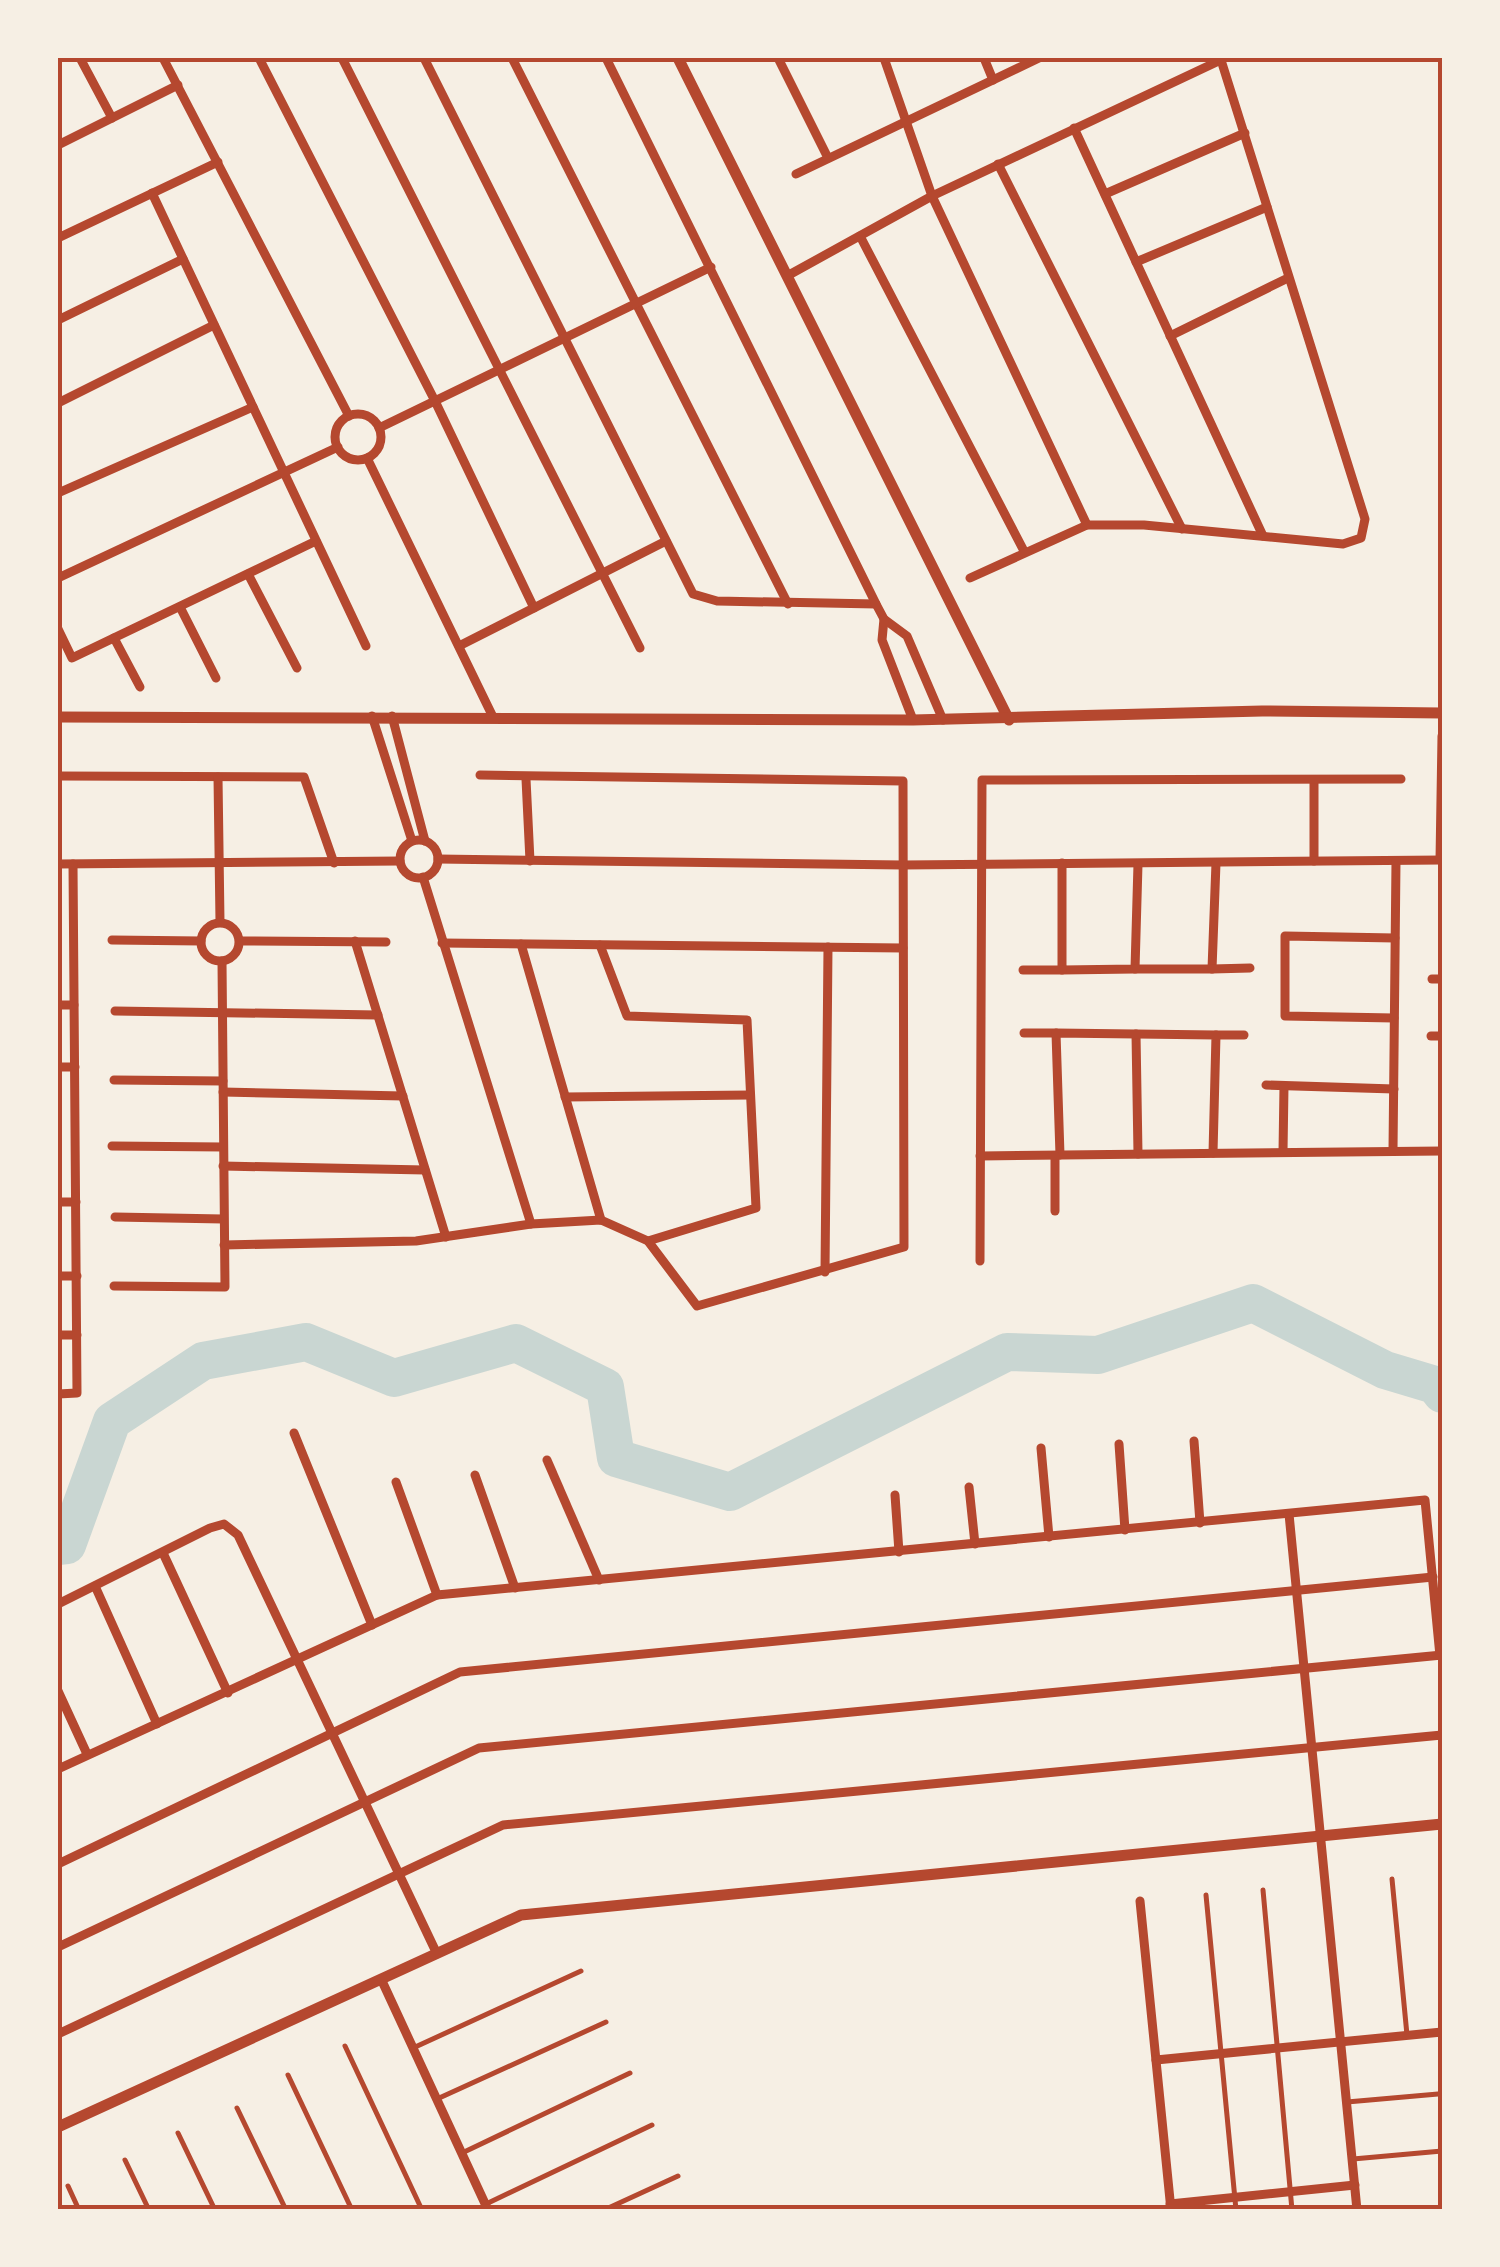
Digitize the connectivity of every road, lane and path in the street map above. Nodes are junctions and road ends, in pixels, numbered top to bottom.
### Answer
1 (80, 58) edge
2 (163, 58) edge
3 (259, 58) edge
4 (342, 58) edge
5 (424, 58) edge
6 (512, 58) edge
7 (606, 58) edge
8 (678, 58) edge
9 (778, 58) edge
10 (884, 58) edge
11 (984, 58) edge
12 (1040, 58) edge
13 (1223, 59) edge
14 (992, 80) junction
15 (178, 85) junction
16 (112, 118) junction
17 (907, 121) junction
18 (1074, 128) junction
19 (1245, 133) junction
20 (58, 145) edge
21 (828, 158) junction
22 (218, 162) junction
23 (998, 164) junction
24 (796, 174) dead end
25 (152, 193) junction
26 (1105, 194) junction
27 (932, 196) junction
28 (1266, 208) junction
29 (860, 236) junction
30 (58, 238) edge
31 (183, 258) junction
32 (1136, 262) junction
33 (711, 267) junction
34 (788, 276) junction
35 (1288, 278) junction
36 (636, 304) junction
37 (58, 320) edge
38 (214, 324) junction
39 (1170, 336) junction
40 (564, 338) junction
41 (499, 370) junction
42 (435, 401) junction
43 (58, 402) edge
44 (253, 407) junction
45 (348, 416) junction
46 (379, 428) junction
47 (338, 448) junction
48 (368, 458) junction
49 (284, 473) junction
50 (58, 493) edge
51 (1087, 524) junction
52 (1182, 529) junction
53 (1263, 536) junction
54 (316, 541) junction
55 (666, 541) junction
56 (1024, 551) junction
57 (248, 574) junction
58 (602, 574) junction
59 (58, 578) edge
60 (970, 578) dead end
61 (788, 604) junction
62 (876, 604) junction
63 (180, 607) junction
64 (534, 608) junction
65 (884, 619) junction
66 (58, 629) edge
67 (114, 638) junction
68 (366, 646) dead end
69 (458, 646) junction
70 (640, 648) dead end
71 (297, 668) dead end
72 (216, 678) dead end
73 (140, 687) dead end
74 (1442, 713) edge
75 (372, 716) junction
76 (392, 716) junction
77 (58, 717) edge
78 (493, 717) junction
79 (913, 720) junction
80 (943, 720) junction
81 (1009, 720) junction
82 (1442, 736) edge
83 (480, 775) dead end
84 (58, 776) edge
85 (218, 777) junction
86 (526, 779) junction
87 (1401, 779) dead end
88 (1314, 780) junction
89 (412, 841) junction
90 (425, 841) junction
91 (438, 859) junction
92 (530, 860) junction
93 (1396, 860) junction
94 (1441, 860) edge
95 (400, 861) junction
96 (1314, 861) junction
97 (334, 863) junction
98 (1062, 863) junction
99 (1216, 863) junction
100 (58, 864) edge
101 (73, 864) junction
102 (981, 864) junction
103 (1138, 864) junction
104 (216, 865) junction
105 (903, 865) junction
106 (423, 877) junction
107 (220, 922) junction
108 (1395, 938) junction
109 (112, 940) dead end
110 (201, 941) junction
111 (240, 941) junction
112 (355, 941) junction
113 (386, 942) dead end
114 (442, 943) junction
115 (520, 944) junction
116 (600, 945) junction
117 (828, 947) junction
118 (903, 948) junction
119 (222, 961) junction
120 (1250, 968) dead end
121 (1135, 969) junction
122 (1212, 969) junction
123 (1024, 970) dead end
124 (1062, 970) junction
125 (58, 1005) edge
126 (74, 1005) junction
127 (114, 1012) dead end
128 (222, 1013) junction
129 (378, 1015) junction
130 (1394, 1018) junction
131 (1024, 1033) dead end
132 (1056, 1034) junction
133 (1136, 1034) junction
134 (1216, 1035) junction
135 (1244, 1035) dead end
136 (58, 1067) edge
137 (75, 1068) junction
138 (114, 1080) dead end
139 (1266, 1085) dead end
140 (1284, 1086) junction
141 (223, 1087) junction
142 (1394, 1089) junction
143 (750, 1095) junction
144 (402, 1096) junction
145 (565, 1097) junction
146 (112, 1146) dead end
147 (223, 1147) junction
148 (1393, 1151) junction
149 (1442, 1151) edge
150 (1283, 1152) junction
151 (1213, 1153) junction
152 (1138, 1154) junction
153 (1058, 1155) junction
154 (980, 1156) junction
155 (223, 1166) junction
156 (425, 1170) junction
157 (58, 1202) edge
158 (76, 1202) junction
159 (1054, 1211) dead end
160 (115, 1217) dead end
161 (223, 1219) junction
162 (601, 1220) junction
163 (531, 1224) junction
164 (446, 1238) junction
165 (648, 1241) junction
166 (224, 1245) junction
167 (980, 1260) dead end
168 (825, 1272) junction
169 (58, 1276) edge
170 (76, 1276) junction
171 (114, 1286) dead end
172 (58, 1335) edge
173 (77, 1335) junction
174 (58, 1394) edge
175 (294, 1433) dead end
176 (1194, 1441) dead end
177 (1119, 1444) dead end
178 (1041, 1448) dead end
179 (548, 1460) dead end
180 (475, 1475) dead end
181 (396, 1482) dead end
182 (970, 1487) dead end
183 (895, 1495) dead end
184 (1289, 1514) junction
185 (1200, 1523) junction
186 (1125, 1530) junction
187 (1049, 1537) junction
188 (975, 1544) junction
189 (163, 1552) junction
190 (900, 1552) junction
191 (1432, 1577) junction
192 (599, 1580) junction
193 (94, 1586) junction
194 (515, 1588) junction
195 (1296, 1591) junction
196 (436, 1596) junction
197 (58, 1604) edge
198 (372, 1626) junction
199 (1441, 1656) edge
200 (296, 1661) junction
201 (1304, 1669) junction
202 (58, 1691) edge
203 (228, 1693) junction
204 (157, 1724) junction
205 (330, 1732) junction
206 (1442, 1735) edge
207 (1312, 1747) junction
208 (88, 1754) junction
209 (58, 1770) edge
210 (365, 1804) junction
211 (1442, 1824) edge
212 (1321, 1837) junction
213 (58, 1864) edge
214 (398, 1874) junction
215 (1392, 1879) dead end
216 (1263, 1890) dead end
217 (1206, 1894) dead end
218 (1140, 1901) dead end
219 (58, 1947) edge
220 (437, 1954) junction
221 (581, 1971) dead end
222 (382, 1981) junction
223 (606, 2022) dead end
224 (1442, 2032) edge
225 (58, 2034) edge
226 (1407, 2035) junction
227 (1341, 2042) junction
228 (346, 2046) dead end
229 (413, 2048) junction
230 (1278, 2048) junction
231 (1221, 2053) junction
232 (1156, 2060) junction
233 (630, 2073) dead end
234 (288, 2075) dead end
235 (1438, 2094) dead end
236 (437, 2099) junction
237 (1347, 2102) junction
238 (237, 2108) dead end
239 (652, 2126) dead end
240 (58, 2127) edge
241 (178, 2134) dead end
242 (1442, 2151) edge
243 (462, 2153) junction
244 (1353, 2159) junction
245 (125, 2160) dead end
246 (678, 2176) dead end
247 (1356, 2185) junction
248 (68, 2186) dead end
249 (1290, 2192) junction
250 (1235, 2197) junction
251 (487, 2206) edge
252 (1171, 2207) edge
253 (1442, 2207) edge
254 (79, 2210) edge
255 (149, 2210) edge
256 (215, 2210) edge
257 (286, 2210) edge
258 (352, 2210) edge
259 (422, 2210) edge
260 (604, 2210) edge
261 (1236, 2210) edge
262 (1292, 2210) edge
263 (1358, 2210) edge
264 (1418, 2210) edge

1 - 16 street
2 - 15 street
3 - 42 street
4 - 41 street
5 - 40 street
6 - 36 street
7 - 33 street
8 - 34 street
9 - 21 street
10 - 17 street
11 - 14 street
12 - 14 street
13 - 18 street
13 - 19 street
14 - 17 street
15 - 16 street
15 - 22 street
16 - 20 street
17 - 21 street
17 - 27 street
18 - 23 street
18 - 26 street
19 - 26 street
19 - 28 street
21 - 24 street
22 - 25 street
22 - 45 street
23 - 27 street
23 - 52 street
25 - 30 street
25 - 31 street
26 - 32 street
27 - 29 street
27 - 51 street
28 - 32 street
28 - 35 street
29 - 34 street
29 - 56 street
31 - 37 street
31 - 38 street
32 - 39 street
33 - 36 street
33 - 62 street
34 - 81 street
35 - 39 street
35 - 53 street
36 - 40 street
36 - 61 street
38 - 43 street
38 - 44 street
39 - 53 street
40 - 41 street
40 - 55 street
41 - 42 street
41 - 58 street
42 - 46 street
42 - 64 street
44 - 49 street
44 - 50 street
45 - 46 street
45 - 47 street
46 - 48 street
47 - 48 street
47 - 49 street
48 - 69 street
49 - 54 street
49 - 59 street
51 - 52 street
51 - 56 street
52 - 53 street
54 - 57 street
54 - 68 street
55 - 58 street
55 - 61 street
56 - 60 street
57 - 63 street
57 - 71 street
58 - 64 street
58 - 70 street
61 - 62 street
62 - 65 street
63 - 67 street
63 - 72 street
64 - 69 street
65 - 79 street
65 - 80 street
66 - 67 street
67 - 73 street
69 - 78 street
74 - 81 street
75 - 76 street
75 - 77 street
75 - 89 street
76 - 78 street
76 - 90 street
78 - 79 street
79 - 80 street
80 - 81 street
82 - 94 street
83 - 86 street
84 - 85 street
85 - 97 street
85 - 104 street
86 - 92 street
86 - 105 street
87 - 88 street
88 - 96 street
88 - 102 street
89 - 90 street
89 - 95 street
90 - 91 street
91 - 92 street
91 - 106 street
92 - 105 street
93 - 94 street
93 - 96 street
93 - 108 street
95 - 97 street
95 - 106 street
96 - 99 street
97 - 104 street
98 - 102 street
98 - 103 street
98 - 124 street
99 - 103 street
99 - 122 street
100 - 101 street
101 - 104 street
101 - 126 street
102 - 105 street
102 - 154 street
103 - 121 street
104 - 107 street
105 - 118 street
106 - 114 street
107 - 110 street
107 - 111 street
108 - 130 street
108 - 130 street
109 - 110 street
110 - 119 street
111 - 112 street
111 - 119 street
112 - 113 street
112 - 129 street
114 - 115 street
114 - 163 street
115 - 116 street
115 - 145 street
116 - 117 street
116 - 143 street
117 - 118 street
117 - 168 street
118 - 168 street
119 - 128 street
120 - 122 street
121 - 122 street
121 - 124 street
123 - 124 street
125 - 126 street
126 - 137 street
127 - 128 street
128 - 129 street
128 - 141 street
129 - 144 street
130 - 142 street
131 - 132 street
132 - 133 street
132 - 153 street
133 - 134 street
133 - 152 street
134 - 135 street
134 - 151 street
136 - 137 street
137 - 158 street
138 - 141 street
139 - 140 street
140 - 142 street
140 - 150 street
141 - 144 street
141 - 147 street
142 - 148 street
143 - 145 street
143 - 165 street
144 - 156 street
145 - 162 street
146 - 147 street
147 - 155 street
148 - 149 street
148 - 150 street
150 - 151 street
151 - 152 street
152 - 153 street
153 - 154 street
153 - 159 street
154 - 167 street
155 - 156 street
155 - 161 street
156 - 164 street
157 - 158 street
158 - 170 street
160 - 161 street
161 - 166 street
162 - 163 street
162 - 165 street
163 - 164 street
164 - 166 street
165 - 168 street
166 - 171 street
169 - 170 street
170 - 173 street
172 - 173 street
173 - 174 street
175 - 198 street
176 - 185 street
177 - 186 street
178 - 187 street
179 - 192 street
180 - 194 street
181 - 196 street
182 - 188 street
183 - 190 street
184 - 185 street
184 - 191 street
184 - 195 street
185 - 186 street
186 - 187 street
187 - 188 street
188 - 190 street
189 - 193 street
189 - 200 street
189 - 203 street
190 - 192 street
191 - 195 street
191 - 199 street
192 - 194 street
193 - 197 street
193 - 204 street
194 - 196 street
195 - 201 street
195 - 205 street
196 - 198 street
198 - 200 street
199 - 201 street
200 - 203 street
200 - 205 street
201 - 207 street
201 - 210 street
202 - 208 street
203 - 204 street
204 - 208 street
205 - 210 street
205 - 213 street
206 - 207 street
207 - 212 street
207 - 214 street
208 - 209 street
210 - 214 street
210 - 219 street
211 - 212 street
212 - 220 street
212 - 227 street
214 - 220 street
214 - 225 street
215 - 226 lane
216 - 230 lane
217 - 231 lane
218 - 232 street
220 - 222 street
221 - 229 lane
222 - 229 street
222 - 240 street
223 - 236 lane
224 - 226 street
226 - 227 street
227 - 230 street
227 - 237 street
228 - 259 lane
229 - 236 street
230 - 231 street
230 - 249 lane
231 - 232 street
231 - 250 lane
232 - 252 street
233 - 243 lane
234 - 258 lane
235 - 237 lane
236 - 243 street
237 - 244 street
238 - 257 lane
239 - 251 lane
241 - 256 lane
242 - 244 lane
243 - 251 street
244 - 247 street
245 - 255 lane
246 - 260 lane
247 - 249 street
247 - 263 street
248 - 254 lane
249 - 250 street
249 - 262 lane
250 - 252 street
250 - 261 lane
253 - 264 lane

